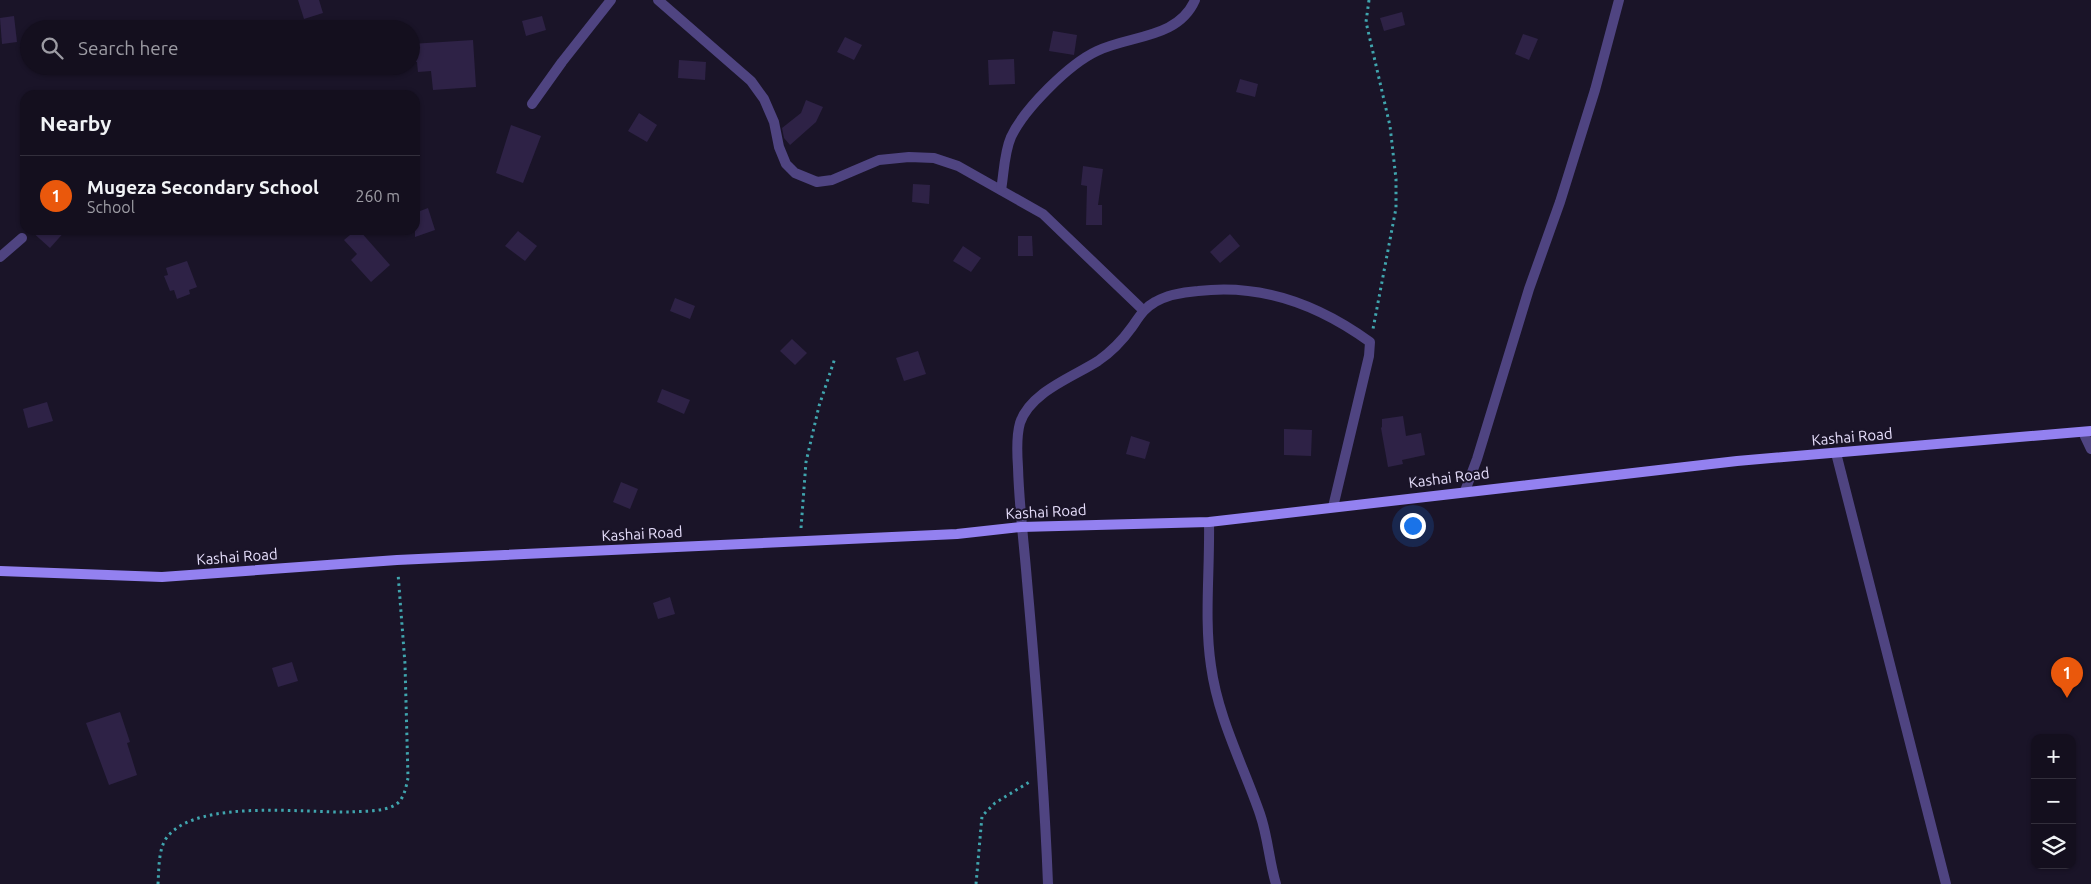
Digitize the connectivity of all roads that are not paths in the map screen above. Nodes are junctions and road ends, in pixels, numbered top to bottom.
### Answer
1 (611, 0) edge
2 (658, 0) edge
3 (1195, 0) edge
4 (1619, 0) edge
5 (532, 104) dead end
6 (1001, 190) junction
7 (22, 238) dead end
8 (0, 257) edge
9 (1143, 310) junction
10 (2087, 432) edge
11 (2091, 449) edge
12 (1836, 453) junction
13 (1465, 491) junction
14 (1333, 507) junction
15 (1209, 522) junction
16 (1021, 527) junction
17 (0, 571) edge
18 (1048, 884) edge
19 (1276, 884) edge
20 (1946, 884) edge

1 - 5 street
2 - 6 street
3 - 6 street
4 - 13 street
6 - 9 street
7 - 8 street
9 - 14 street
9 - 16 street
10 - 11 street
10 - 12 street, Kashai Road
12 - 13 street, Kashai Road
12 - 20 street
13 - 14 street, Kashai Road
14 - 15 street, Kashai Road
15 - 16 street, Kashai Road
15 - 19 street
16 - 17 street, Kashai Road
16 - 18 street

